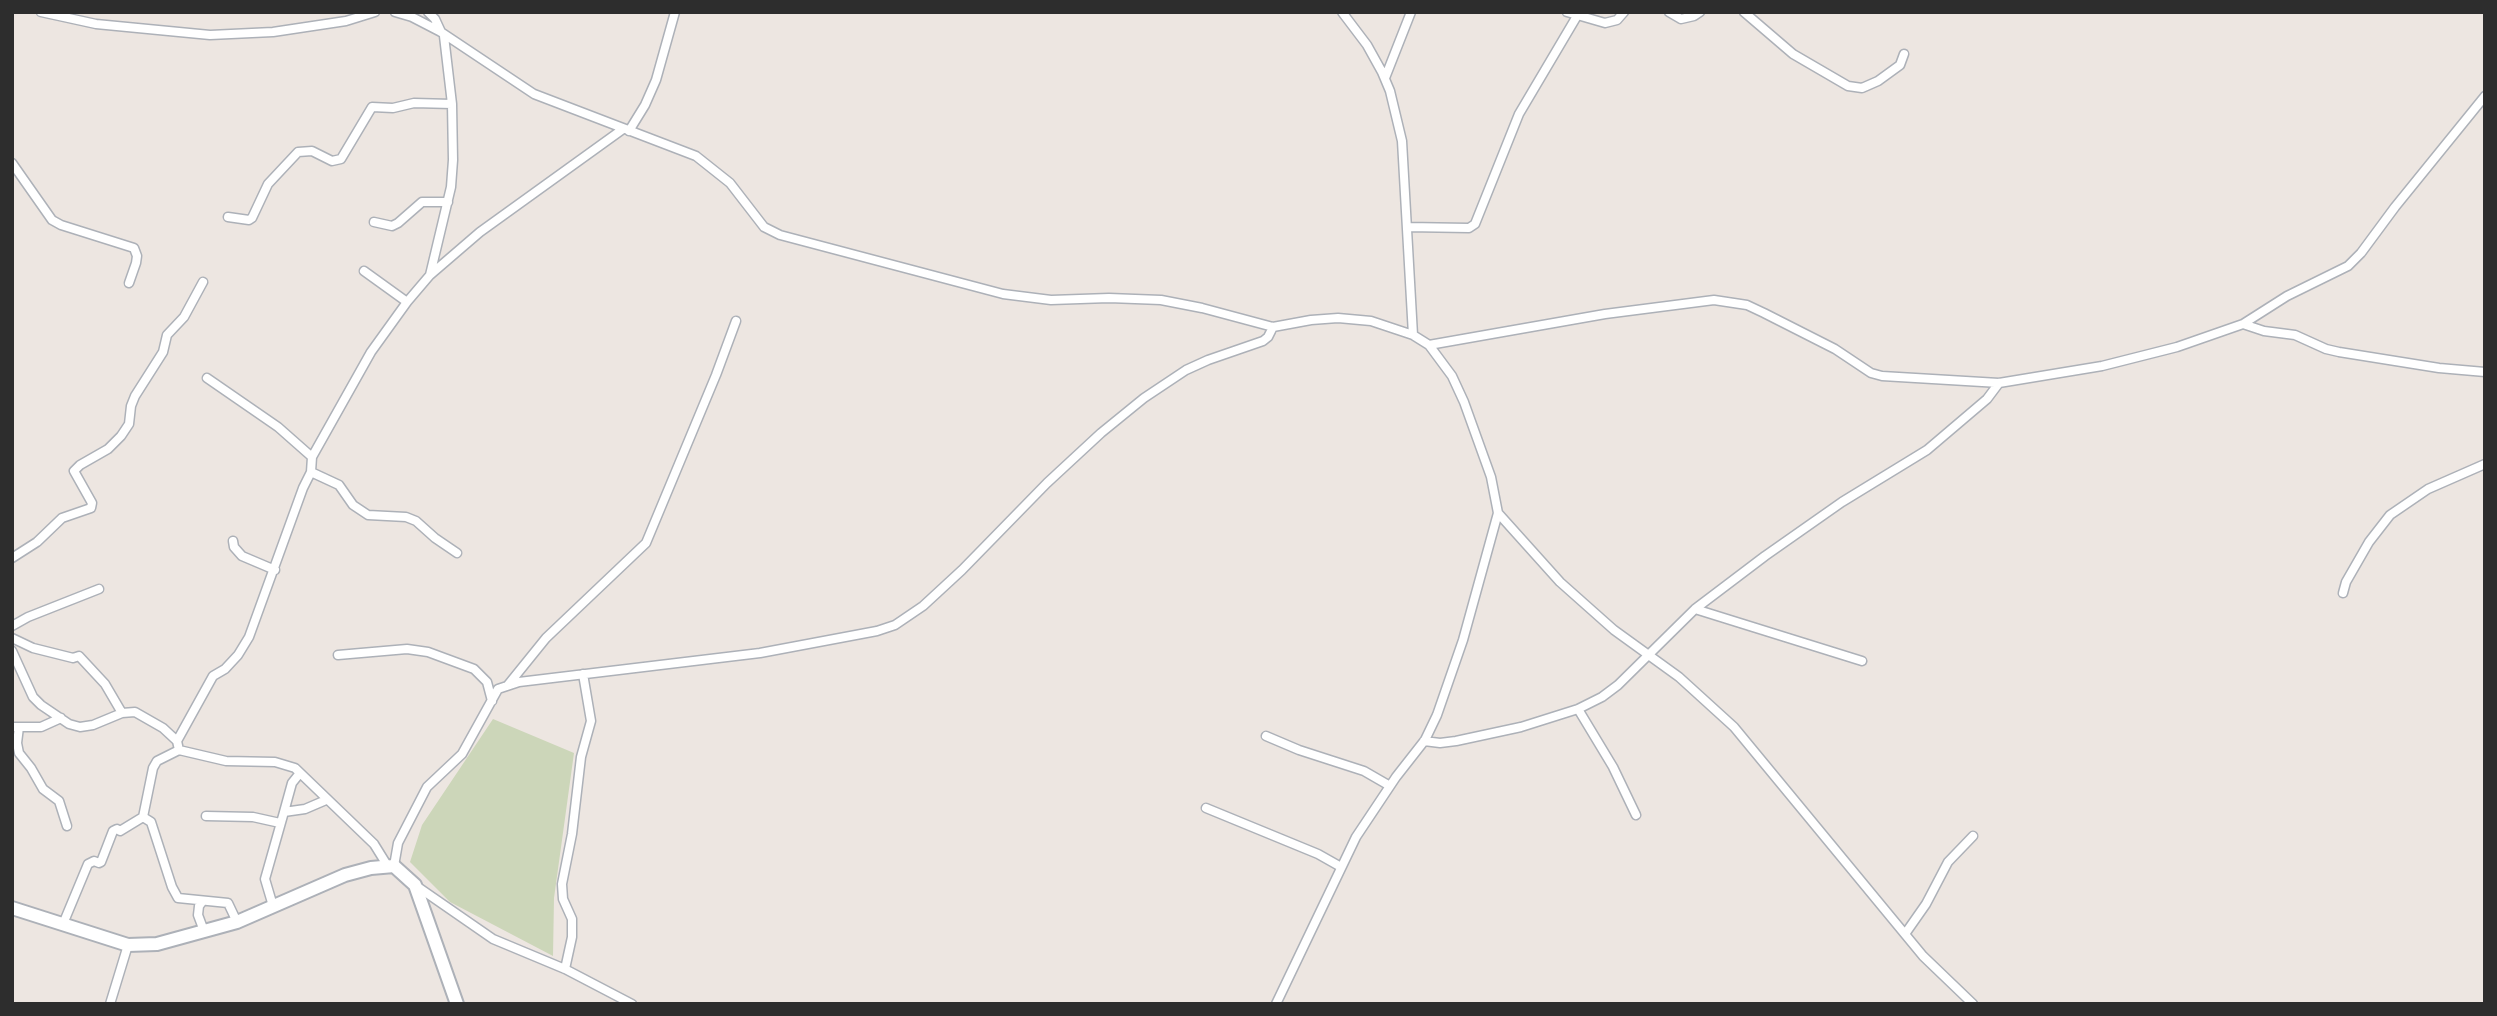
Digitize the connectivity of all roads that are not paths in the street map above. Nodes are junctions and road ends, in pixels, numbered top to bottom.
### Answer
1 (41, 12) edge
2 (375, 12) edge
3 (395, 12) edge
4 (427, 12) edge
5 (675, 12) edge
6 (1342, 12) edge
7 (1411, 12) edge
8 (1567, 12) edge
9 (1624, 12) edge
10 (1669, 12) edge
11 (1700, 12) edge
12 (1744, 12) edge
13 (1577, 16) junction
14 (424, 23) junction
15 (443, 34) junction
16 (1904, 54) dead end
17 (1385, 78) junction
18 (2485, 96) edge
19 (452, 104) junction
20 (626, 130) junction
21 (12, 163) edge
22 (448, 202) junction
23 (228, 217) dead end
24 (374, 222) dead end
25 (1407, 227) junction
26 (364, 271) dead end
27 (430, 275) junction
28 (203, 282) dead end
29 (129, 283) dead end
30 (407, 302) junction
31 (736, 321) dead end
32 (2243, 324) junction
33 (1273, 327) junction
34 (1413, 335) junction
35 (1429, 345) junction
36 (2485, 372) edge
37 (206, 378) dead end
38 (1999, 383) junction
39 (313, 457) junction
40 (2485, 464) edge
41 (312, 472) junction
42 (1498, 513) junction
43 (233, 541) dead end
44 (457, 553) dead end
45 (12, 558) edge
46 (275, 570) junction
47 (99, 589) dead end
48 (2343, 593) dead end
49 (1695, 609) junction
50 (12, 626) edge
51 (12, 638) edge
52 (12, 650) edge
53 (1648, 654) junction
54 (338, 655) dead end
55 (1862, 661) dead end
56 (583, 674) junction
57 (508, 685) junction
58 (492, 701) junction
59 (1578, 709) junction
60 (122, 713) junction
61 (61, 718) junction
62 (16, 727) edge
63 (1266, 736) dead end
64 (177, 741) junction
65 (1424, 741) junction
66 (179, 750) junction
67 (299, 773) junction
68 (1390, 786) junction
69 (326, 800) junction
70 (1206, 808) dead end
71 (284, 812) junction
72 (1636, 814) dead end
73 (206, 816) dead end
74 (143, 817) junction
75 (280, 823) junction
76 (67, 826) dead end
77 (1973, 836) dead end
78 (391, 866) junction
79 (1341, 867) junction
80 (415, 885) junction
81 (202, 902) junction
82 (272, 906) junction
83 (12, 908) edge
84 (237, 922) junction
85 (63, 924) junction
86 (204, 931) junction
87 (1905, 934) junction
88 (128, 945) junction
89 (565, 969) junction
90 (110, 1004) edge
91 (457, 1004) edge
92 (632, 1004) edge
93 (1276, 1004) edge
94 (1973, 1004) edge

1 - 2 street
3 - 14 street
4 - 14 street
4 - 15 street
5 - 20 street
6 - 17 street
7 - 17 street
8 - 13 street
9 - 13 street
10 - 11 street
12 - 16 street
13 - 25 street
14 - 15 street
15 - 19 street
15 - 20 street
17 - 25 street
18 - 32 street
19 - 22 street
19 - 23 street
20 - 27 street
20 - 33 street
21 - 29 street
22 - 24 street
22 - 27 street
25 - 34 street
26 - 30 street
27 - 30 street
28 - 45 street
30 - 39 street
31 - 57 street
32 - 36 street
32 - 38 street
33 - 34 street
33 - 56 street
34 - 35 street
35 - 38 street
35 - 42 street
37 - 39 street
38 - 49 street
39 - 41 street
40 - 48 street
41 - 44 street
41 - 46 street
42 - 53 street
42 - 65 street
43 - 46 street
46 - 64 street
47 - 50 street
49 - 53 street
49 - 55 street
51 - 60 street
52 - 61 street
53 - 59 street
53 - 87 street
54 - 58 street
56 - 57 street
56 - 89 street
57 - 58 street
58 - 78 street
59 - 65 street
59 - 72 street
60 - 61 street
60 - 64 street
61 - 62 street
62 - 76 street
63 - 68 street
64 - 66 street
65 - 68 street
66 - 67 street
66 - 74 street
67 - 69 street
67 - 71 street
68 - 79 street
69 - 71 street
69 - 78 street
70 - 79 street
71 - 75 street
73 - 75 street
74 - 81 street
74 - 85 street
75 - 82 street
77 - 87 street
78 - 80 street
78 - 82 street
79 - 93 street
80 - 89 street
80 - 91 street
81 - 84 street
81 - 86 street
82 - 84 street
83 - 85 street
84 - 86 street
85 - 88 street
86 - 88 street
87 - 94 street
88 - 90 street
89 - 92 street

